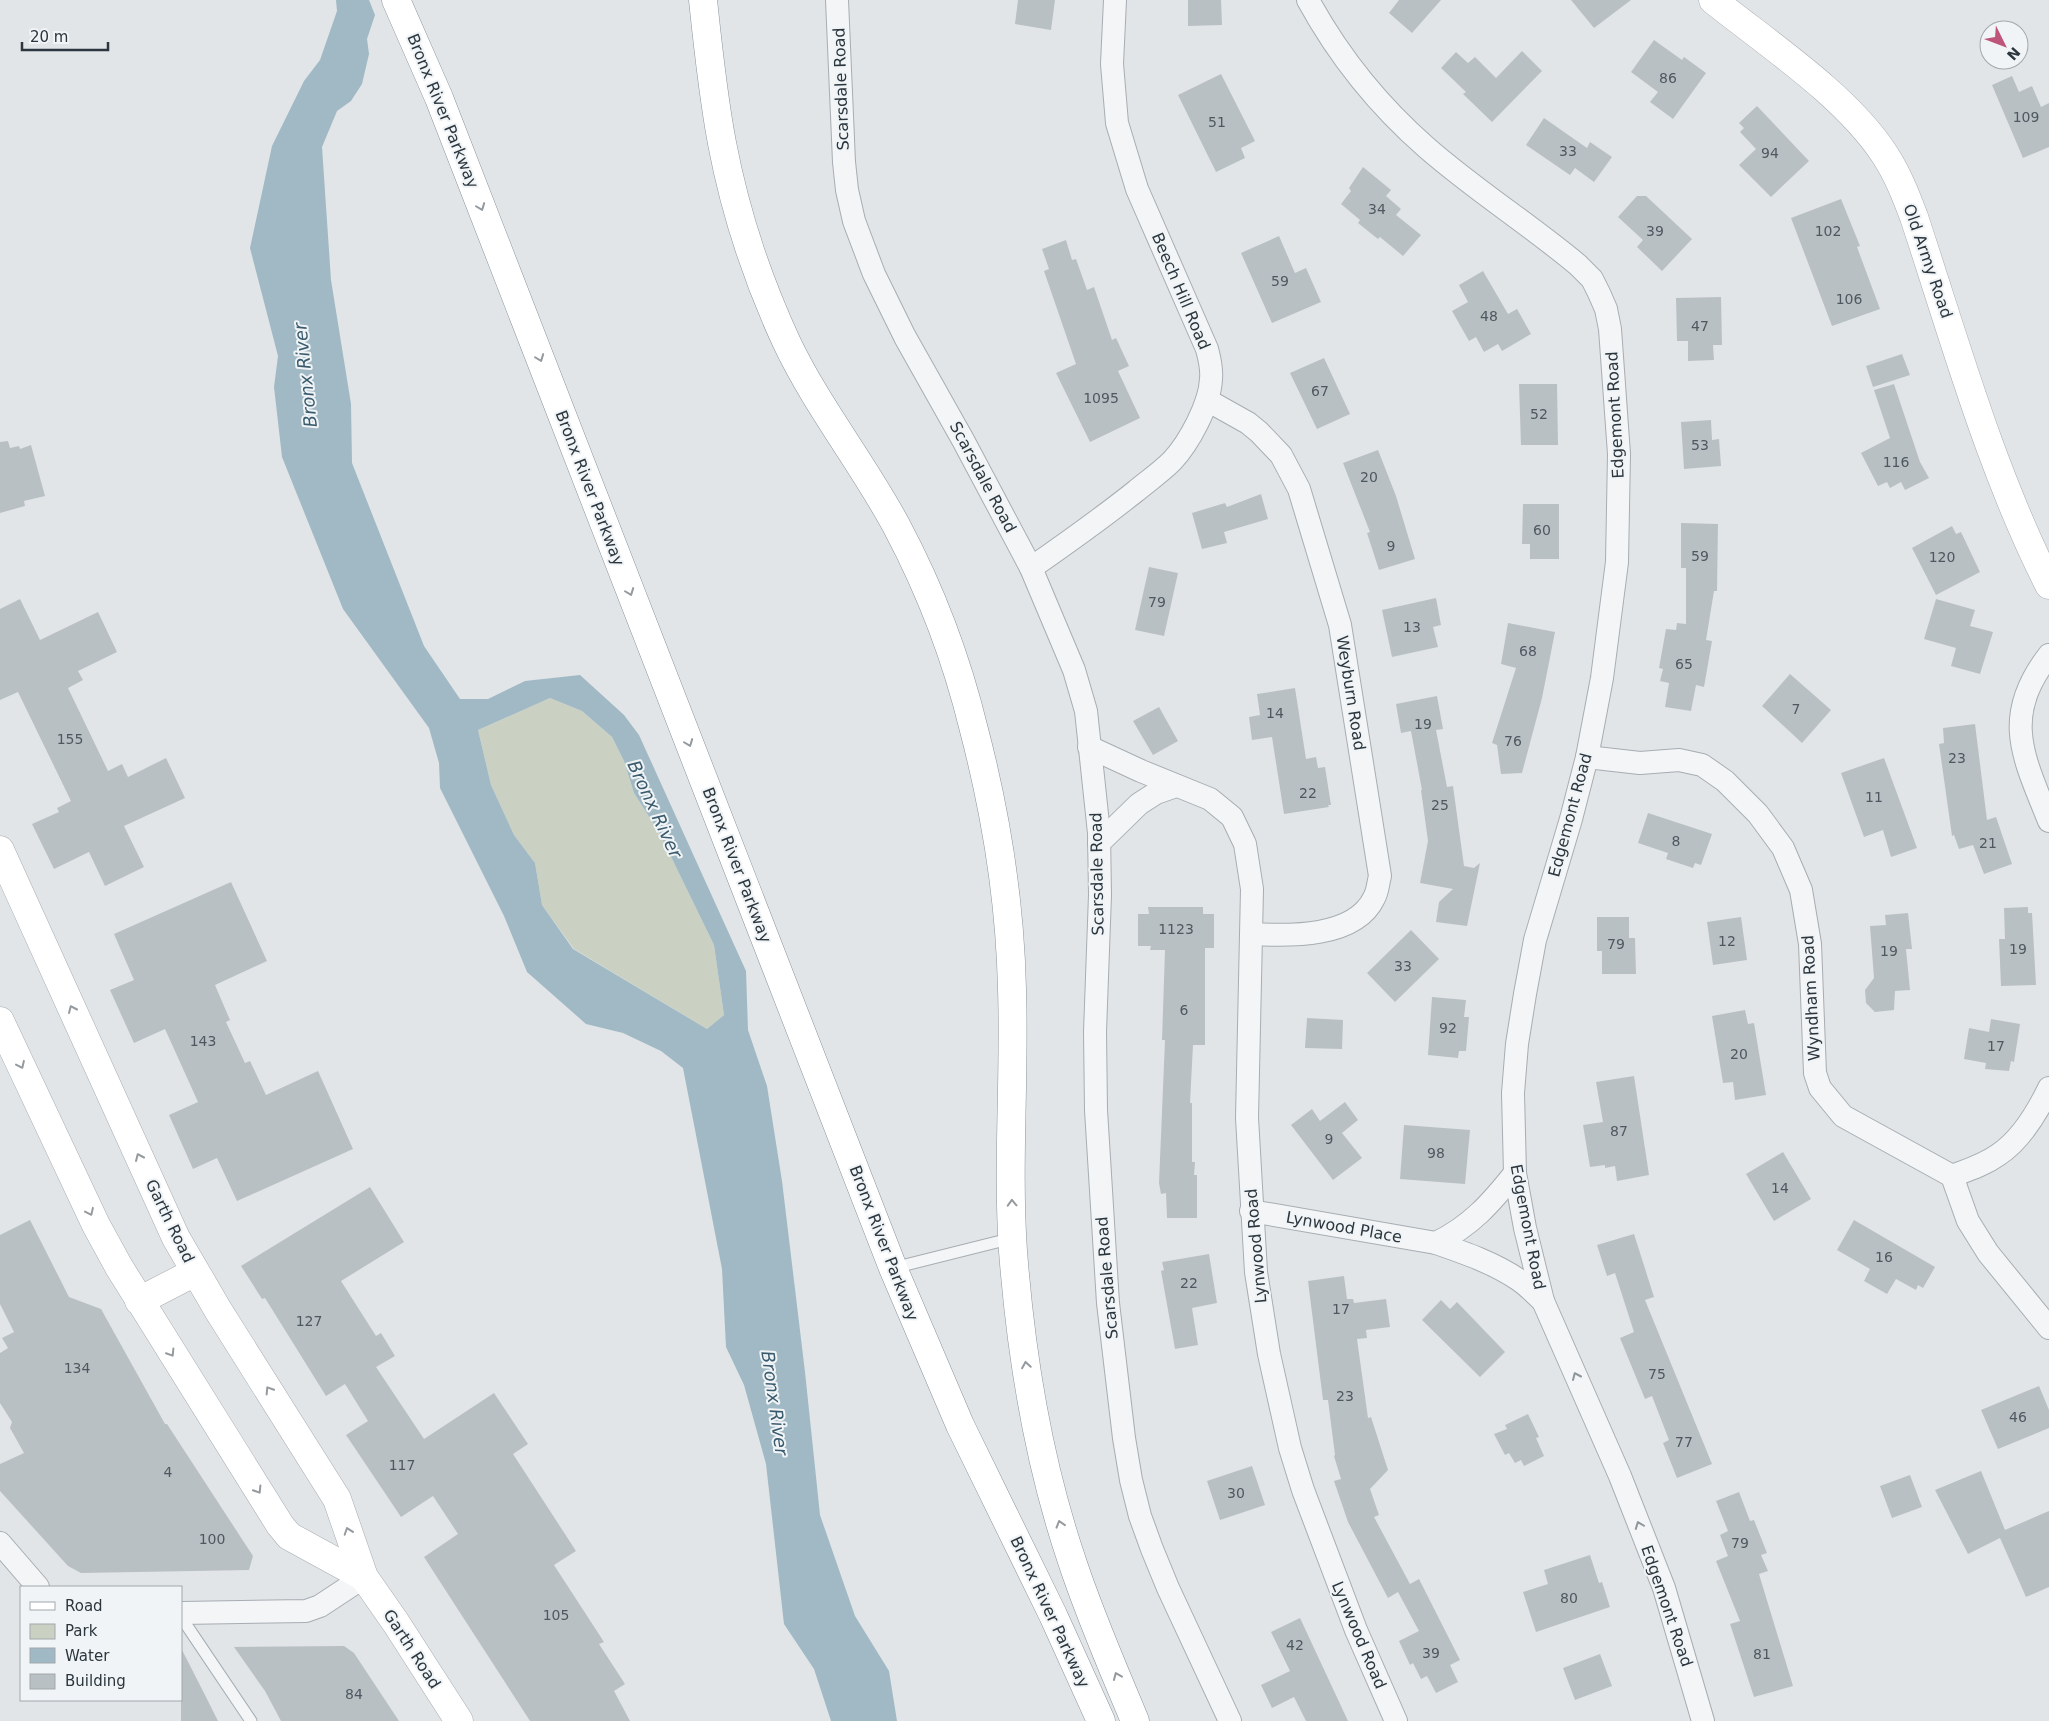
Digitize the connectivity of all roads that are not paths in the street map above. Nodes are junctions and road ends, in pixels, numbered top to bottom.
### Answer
1 (396, 0) edge
2 (703, 0) edge
3 (837, 0) edge
4 (1115, 0) edge
5 (1308, 0) edge
6 (1713, 0) edge
7 (1207, 400) junction
8 (1031, 568) junction
9 (2049, 585) edge
10 (2049, 655) edge
11 (1089, 747) junction
12 (1586, 758) junction
13 (1176, 786) junction
14 (2049, 821) edge
15 (1099, 843) junction
16 (0, 850) edge
17 (1252, 934) junction
18 (0, 1021) edge
19 (2049, 1088) edge
20 (1514, 1173) junction
21 (1952, 1176) junction
22 (1251, 1211) junction
23 (1013, 1238) junction
24 (1436, 1243) junction
25 (893, 1268) junction
26 (195, 1272) junction
27 (139, 1301) junction
28 (1543, 1301) junction
29 (2049, 1328) edge
30 (0, 1543) edge
31 (364, 1577) junction
32 (37, 1586) edge
33 (182, 1615) edge
34 (182, 1617) edge
35 (1134, 1717) edge
36 (251, 1721) edge
37 (460, 1721) edge
38 (1101, 1721) edge
39 (1230, 1721) edge
40 (1396, 1721) edge
41 (1704, 1721) edge

1 -> 25 main road, Bronx River Parkway
23 -> 2 main road, Bronx River Parkway
3 - 8 street, Scarsdale Road
4 - 7 street, Beech Hill Road
5 - 12 street, Edgemont Road
6 - 9 main road, Old Army Road
7 - 8 street, Beech Hill Road
7 - 17 street, Weyburn Road
8 - 11 street, Scarsdale Road
10 - 14 street
11 - 13 street, Lynwood Road
11 - 15 street, Scarsdale Road
12 - 20 street, Edgemont Road
12 - 21 street, Wyndham Road
13 - 15 street
13 - 17 street, Lynwood Road
15 - 39 street, Scarsdale Road
26 -> 16 main road, Garth Road
17 - 22 street, Lynwood Road
18 -> 27 main road, Garth Road
19 - 21 street
20 - 24 street
20 - 28 street, Edgemont Road
21 - 29 street
22 - 24 street, Lynwood Place
22 - 40 street, Lynwood Road
23 - 25 lane
35 -> 23 main road, Bronx River Parkway
24 - 28 street, Lynwood Place
25 - 38 main road, Bronx River Parkway
26 - 27 main road
31 -> 26 main road, Garth Road
27 -> 31 main road, Garth Road
41 -> 28 street, Edgemont Road
30 - 32 street
31 - 33 street
31 - 37 main road, Garth Road
34 - 36 lane

